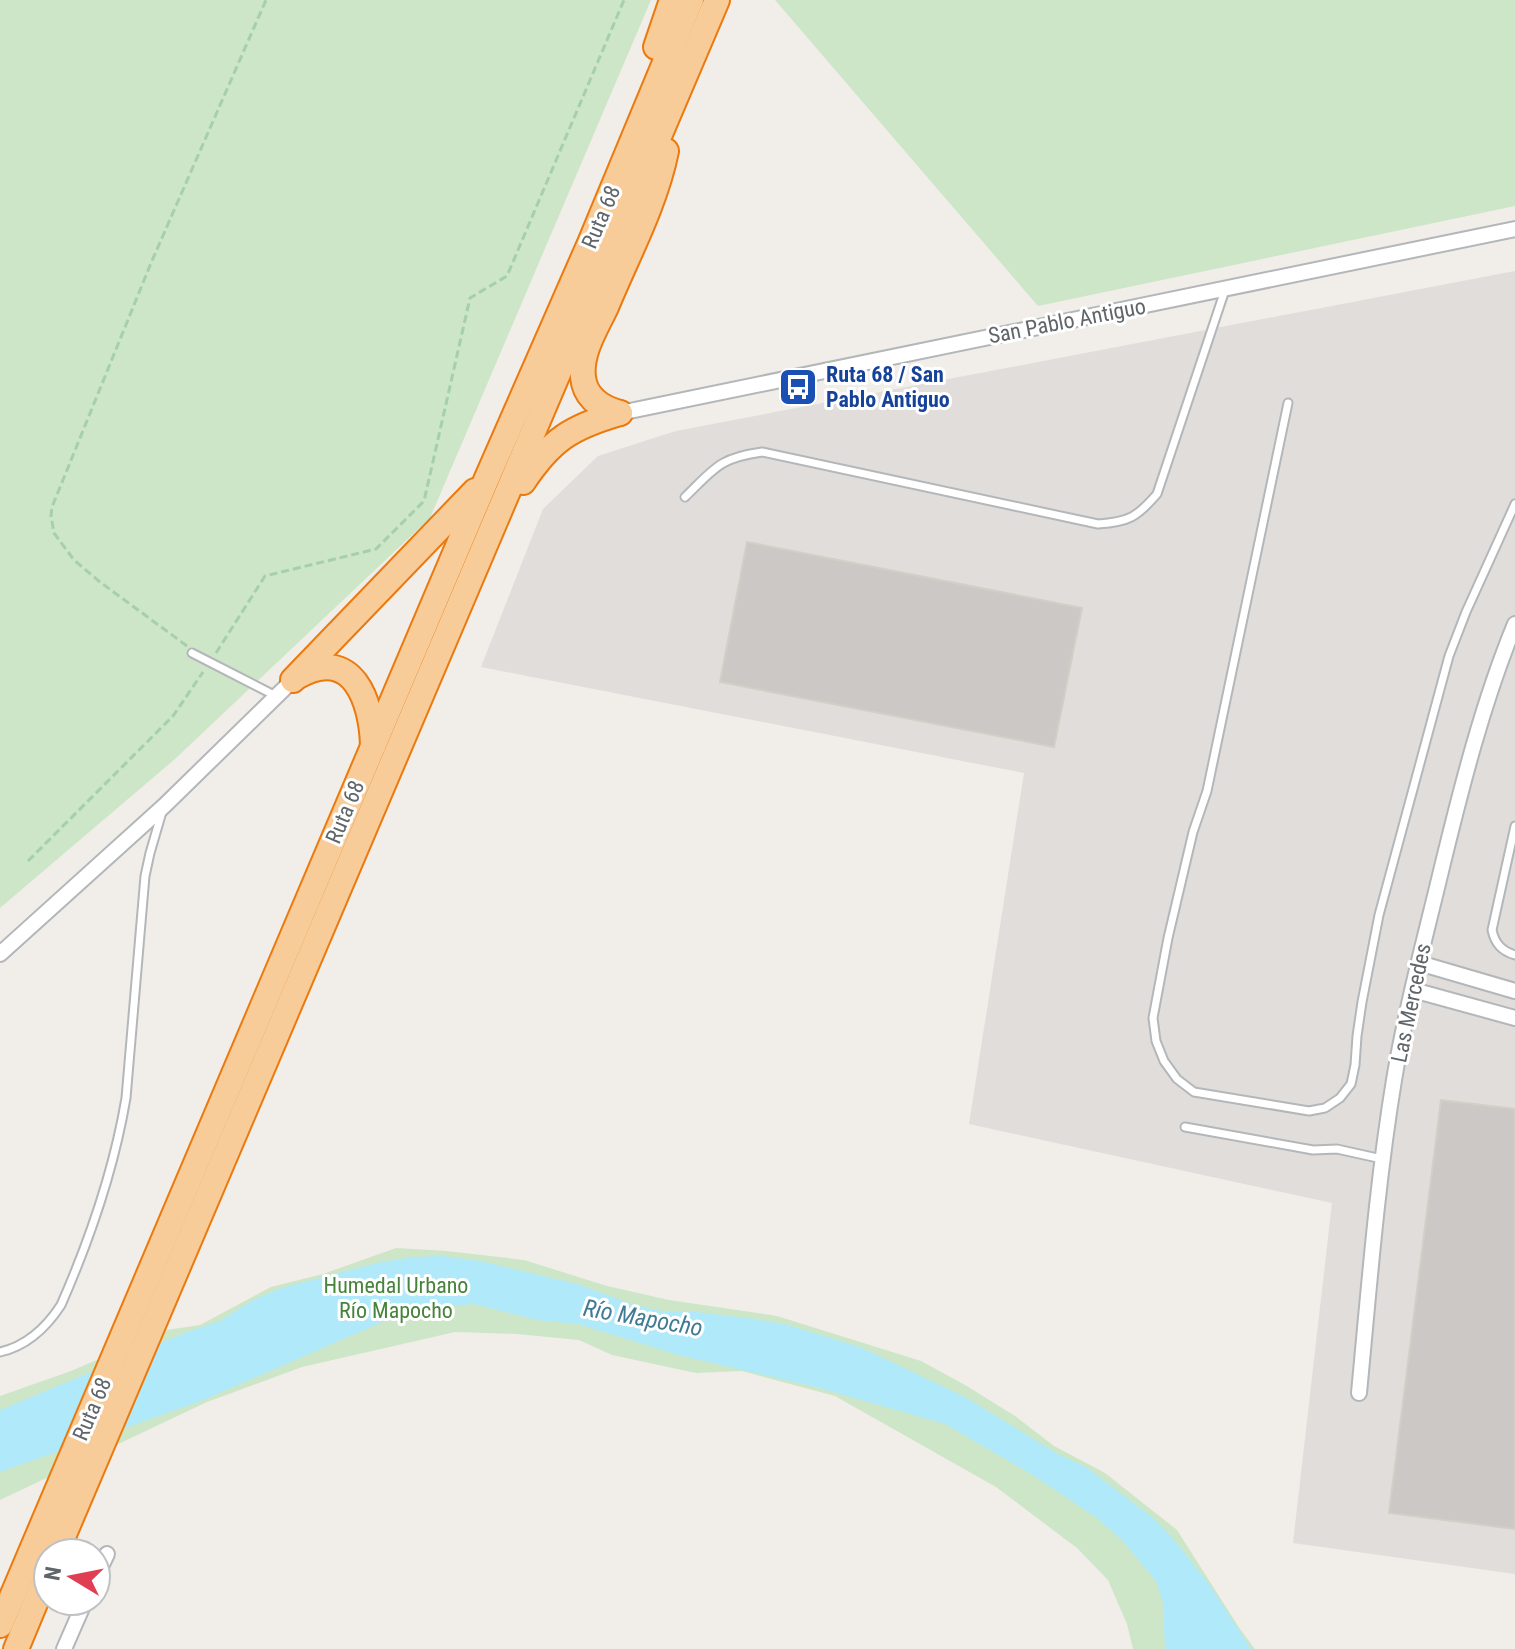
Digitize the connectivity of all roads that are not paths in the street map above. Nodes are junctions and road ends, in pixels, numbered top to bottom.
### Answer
1 (672, 0) edge
2 (691, 0) edge
3 (717, 0) edge
4 (660, 101) junction
5 (1515, 229) edge
6 (1225, 290) junction
7 (1288, 403) dead end
8 (620, 413) junction
9 (487, 478) junction
10 (685, 497) dead end
11 (1515, 504) edge
12 (495, 523) junction
13 (1515, 624) edge
14 (192, 653) dead end
15 (285, 688) junction
16 (373, 748) junction
17 (164, 806) junction
18 (1515, 826) edge
19 (0, 954) edge
20 (1515, 955) edge
21 (1419, 963) junction
22 (1413, 990) junction
23 (1515, 991) edge
24 (1515, 1018) edge
25 (1185, 1127) dead end
26 (1382, 1159) junction
27 (0, 1352) edge
28 (1359, 1393) dead end
29 (63, 1537) edge
30 (32, 1610) edge
31 (78, 1617) edge
32 (0, 1625) edge
33 (16, 1649) edge
34 (64, 1649) edge

1 - 4 highway
2 - 4 highway, Ruta 68
3 - 4 highway, Ruta 68
4 - 8 highway
4 - 9 highway, Ruta 68
4 - 12 highway, Ruta 68
5 - 6 street, San Pablo Antiguo
6 - 8 street, San Pablo Antiguo
6 - 10 lane
7 - 11 lane
8 - 12 highway
9 - 15 highway
9 - 16 highway, Ruta 68
12 - 29 highway, Ruta 68
13 - 21 street, Las Mercedes
14 - 15 lane
15 - 16 highway
15 - 17 street
16 - 32 highway, Ruta 68
17 - 19 street
17 - 27 lane
18 - 20 lane
21 - 22 street, Las Mercedes
21 - 23 street
22 - 24 street
22 - 26 street, Las Mercedes
25 - 26 lane
26 - 28 street, Las Mercedes
30 - 33 highway
31 - 34 street

